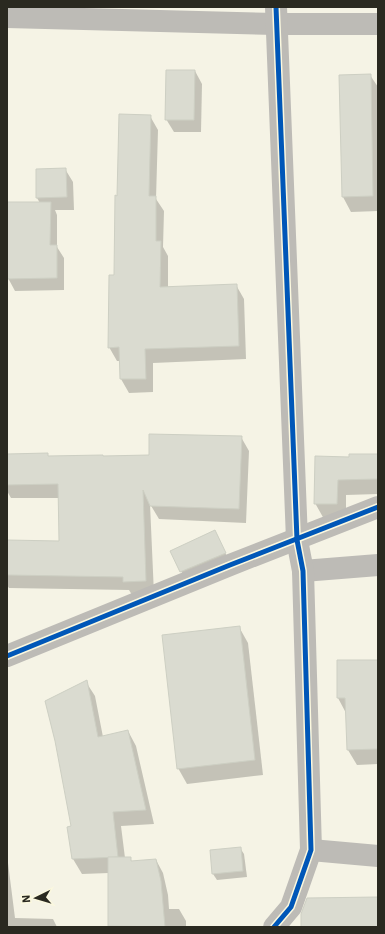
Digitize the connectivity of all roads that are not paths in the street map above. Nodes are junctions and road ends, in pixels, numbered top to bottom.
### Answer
1 (276, 15) edge
2 (7, 17) edge
3 (378, 24) edge
4 (378, 507) edge
5 (297, 540) junction
6 (378, 565) edge
7 (303, 572) junction
8 (7, 656) edge
9 (311, 850) junction
10 (378, 856) edge
11 (274, 927) edge

1 - 2 street
1 - 3 street
1 - 5 street
4 - 5 street
5 - 7 street
5 - 8 street
6 - 7 street
7 - 9 street
9 - 10 street
9 - 11 street

